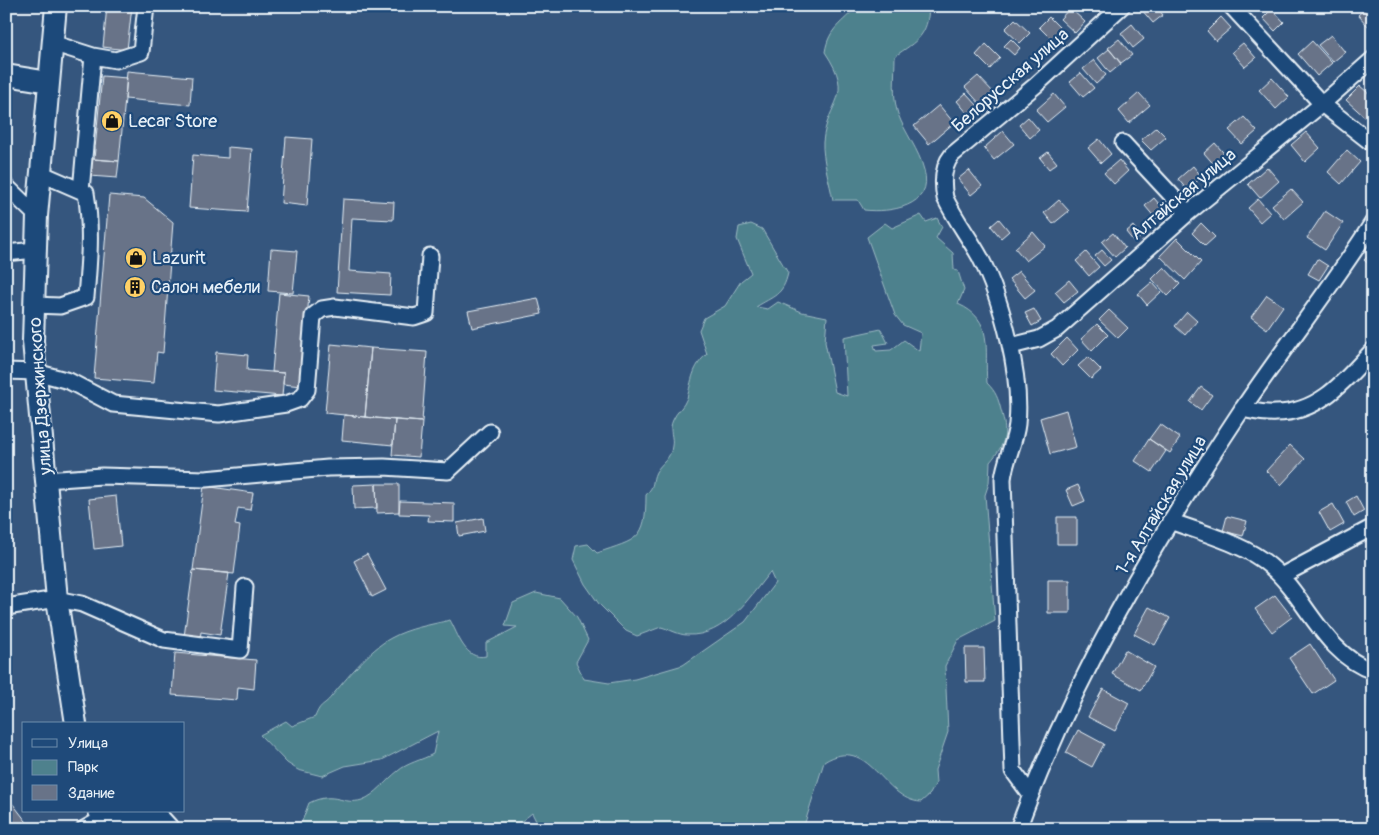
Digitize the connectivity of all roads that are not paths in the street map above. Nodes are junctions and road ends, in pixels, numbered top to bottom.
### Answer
1 (56, 6) edge
2 (146, 6) edge
3 (1122, 6) edge
4 (1232, 6) edge
5 (52, 43) junction
6 (93, 56) junction
7 (1373, 59) edge
8 (6, 75) edge
9 (49, 82) junction
10 (1322, 104) junction
11 (1123, 143) dead end
12 (1373, 144) edge
13 (40, 173) junction
14 (6, 186) edge
15 (81, 191) junction
16 (1188, 212) junction
17 (37, 216) junction
18 (1373, 222) edge
19 (35, 250) junction
20 (6, 252) edge
21 (430, 256) dead end
22 (34, 305) junction
23 (1011, 346) junction
24 (1373, 350) edge
25 (6, 371) edge
26 (36, 372) junction
27 (1242, 409) junction
28 (490, 432) dead end
29 (46, 480) junction
30 (1170, 521) junction
31 (1373, 527) edge
32 (1281, 576) junction
33 (245, 587) dead end
34 (57, 599) junction
35 (6, 607) edge
36 (1373, 671) edge
37 (76, 722) edge
38 (1030, 794) junction
39 (102, 820) edge
40 (84, 829) edge
41 (172, 829) edge
42 (1018, 829) edge

1 - 5 main road, улица Дзержинского
2 - 6 street
3 - 23 street, Белорусская улица
4 - 10 street
5 - 6 street
5 - 9 main road, улица Дзержинского
6 - 15 street
7 - 10 street, Алтайская улица
8 - 9 main road
9 - 13 main road, улица Дзержинского
10 - 12 street
10 - 16 street, Алтайская улица
11 - 16 street
13 - 15 street
13 - 17 main road, улица Дзержинского
14 - 17 street
15 - 22 street
16 - 23 street, Алтайская улица
17 - 19 main road, улица Дзержинского
18 - 27 street, 1-я Алтайская улица
19 - 20 street
19 - 22 main road, улица Дзержинского
21 - 26 street
22 - 26 main road, улица Дзержинского
23 - 38 street
24 - 27 street
25 - 26 street
26 - 29 main road, улица Дзержинского
27 - 30 street, 1-я Алтайская улица
28 - 29 street
29 - 34 main road, улица Дзержинского
30 - 32 street
30 - 38 street, 1-я Алтайская улица
31 - 32 street
32 - 36 street
33 - 34 street
34 - 35 street
34 - 37 main road, улица Дзержинского
38 - 42 street, 1-я Алтайская улица
39 - 40 street
39 - 41 street

